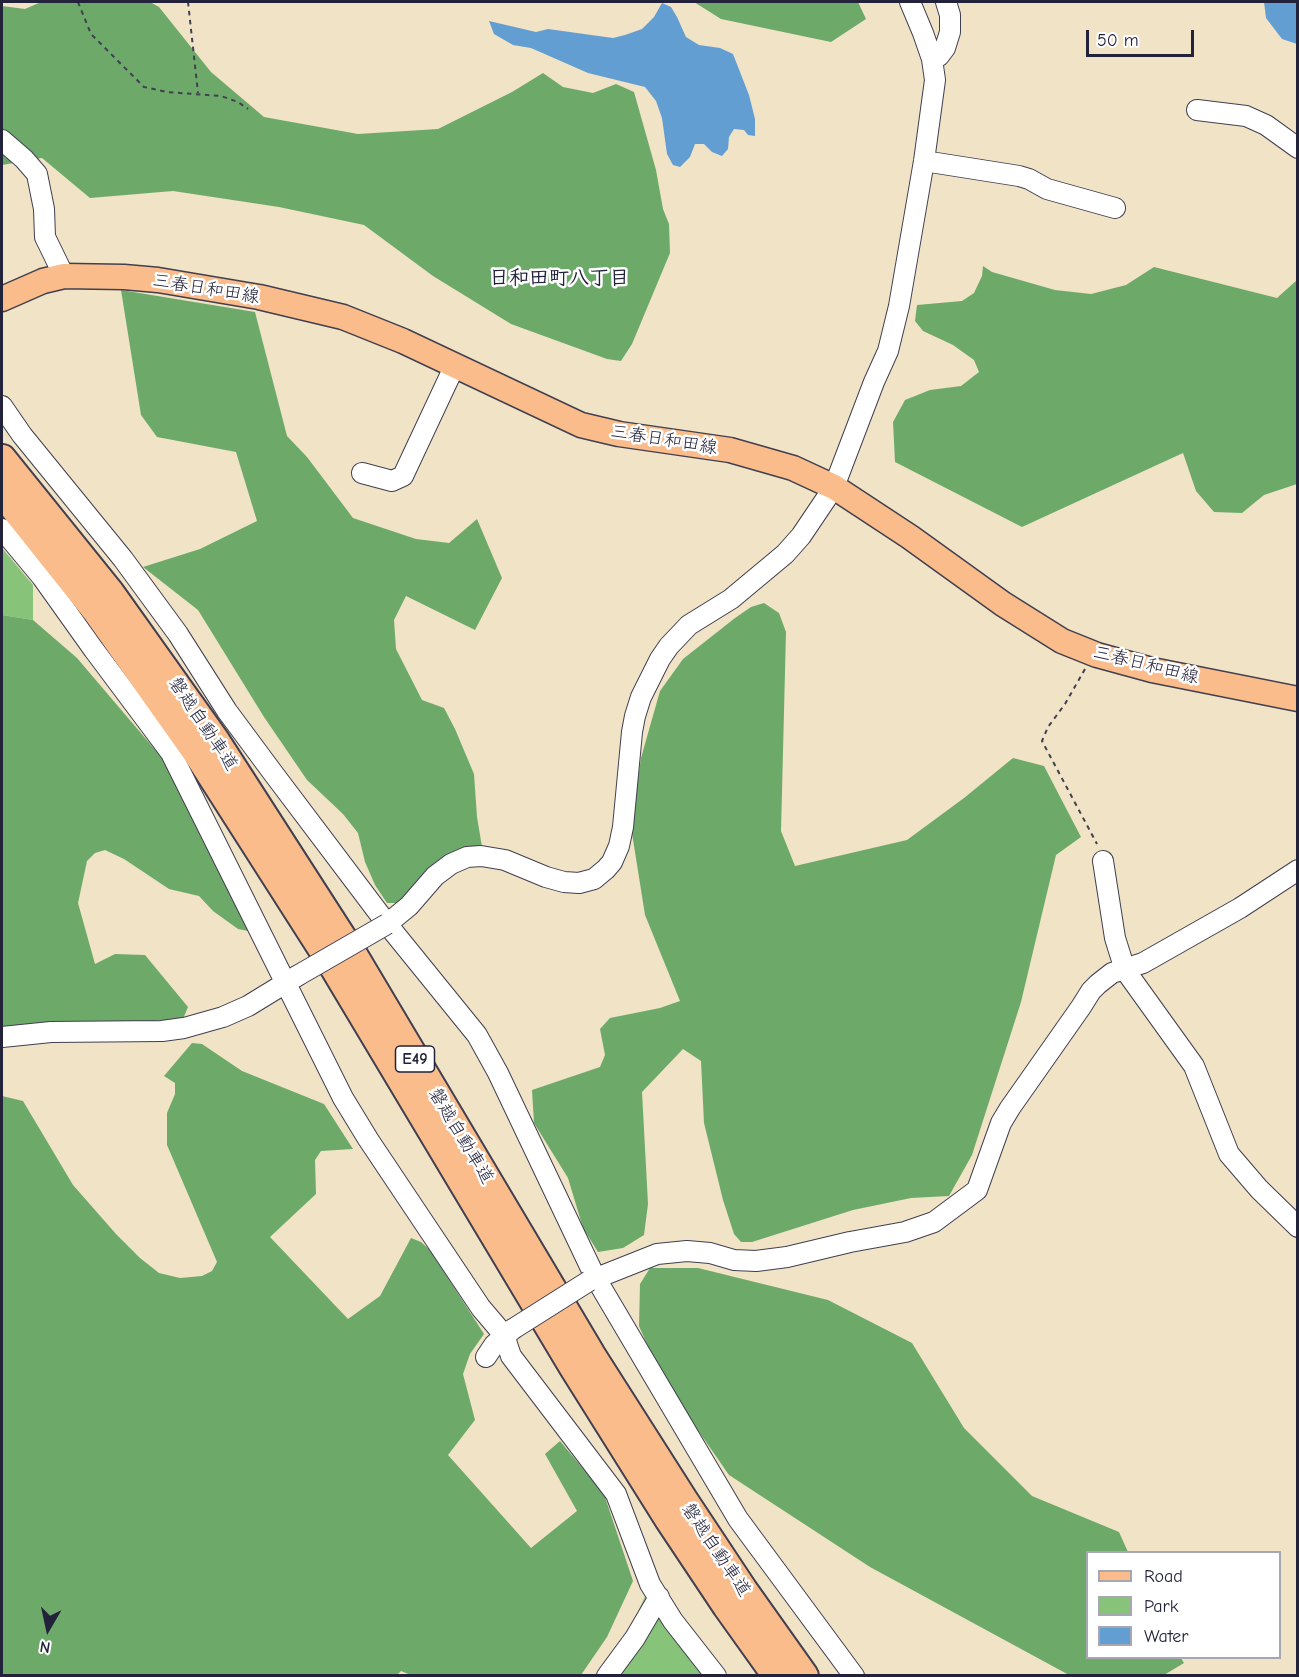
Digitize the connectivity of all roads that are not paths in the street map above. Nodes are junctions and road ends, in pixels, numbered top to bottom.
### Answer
1 (910, 2) edge
2 (946, 2) edge
3 (932, 59) junction
4 (1197, 110) dead end
5 (2, 140) edge
6 (1298, 148) edge
7 (924, 160) junction
8 (1115, 208) dead end
9 (64, 276) junction
10 (2, 299) edge
11 (455, 366) junction
12 (2, 406) edge
13 (2, 459) edge
14 (362, 473) dead end
15 (834, 487) junction
16 (2, 492) edge
17 (2, 529) edge
18 (1298, 699) edge
19 (1103, 861) road end
20 (1298, 870) edge
21 (387, 924) junction
22 (1125, 970) junction
23 (292, 979) junction
24 (2, 1037) edge
25 (1298, 1227) edge
26 (592, 1279) junction
27 (508, 1332) junction
28 (486, 1357) dead end
29 (659, 1597) junction
30 (607, 1676) edge
31 (716, 1676) edge
32 (777, 1676) edge
33 (804, 1676) edge
34 (854, 1676) edge

1 - 3 street
2 - 3 street
3 - 7 street
4 - 6 street
5 - 9 street
7 - 8 street
7 - 15 street
9 - 10 main road, 三春日和田線
9 - 11 main road, 三春日和田線
11 - 14 street
11 - 15 main road, 三春日和田線
12 - 21 street
13 - 33 highway, 磐越自動車道 / E49
15 - 18 main road, 三春日和田線
15 - 21 street
16 - 32 highway, 磐越自動車道 / E49
17 - 23 street
19 - 22 street
20 - 22 street
21 - 23 street, bridge
21 - 26 street
22 - 25 street
22 - 26 street
23 - 24 street
23 - 27 street
26 - 27 street, bridge
26 - 34 street
27 - 28 street
27 - 29 street
29 - 30 street
29 - 31 street

